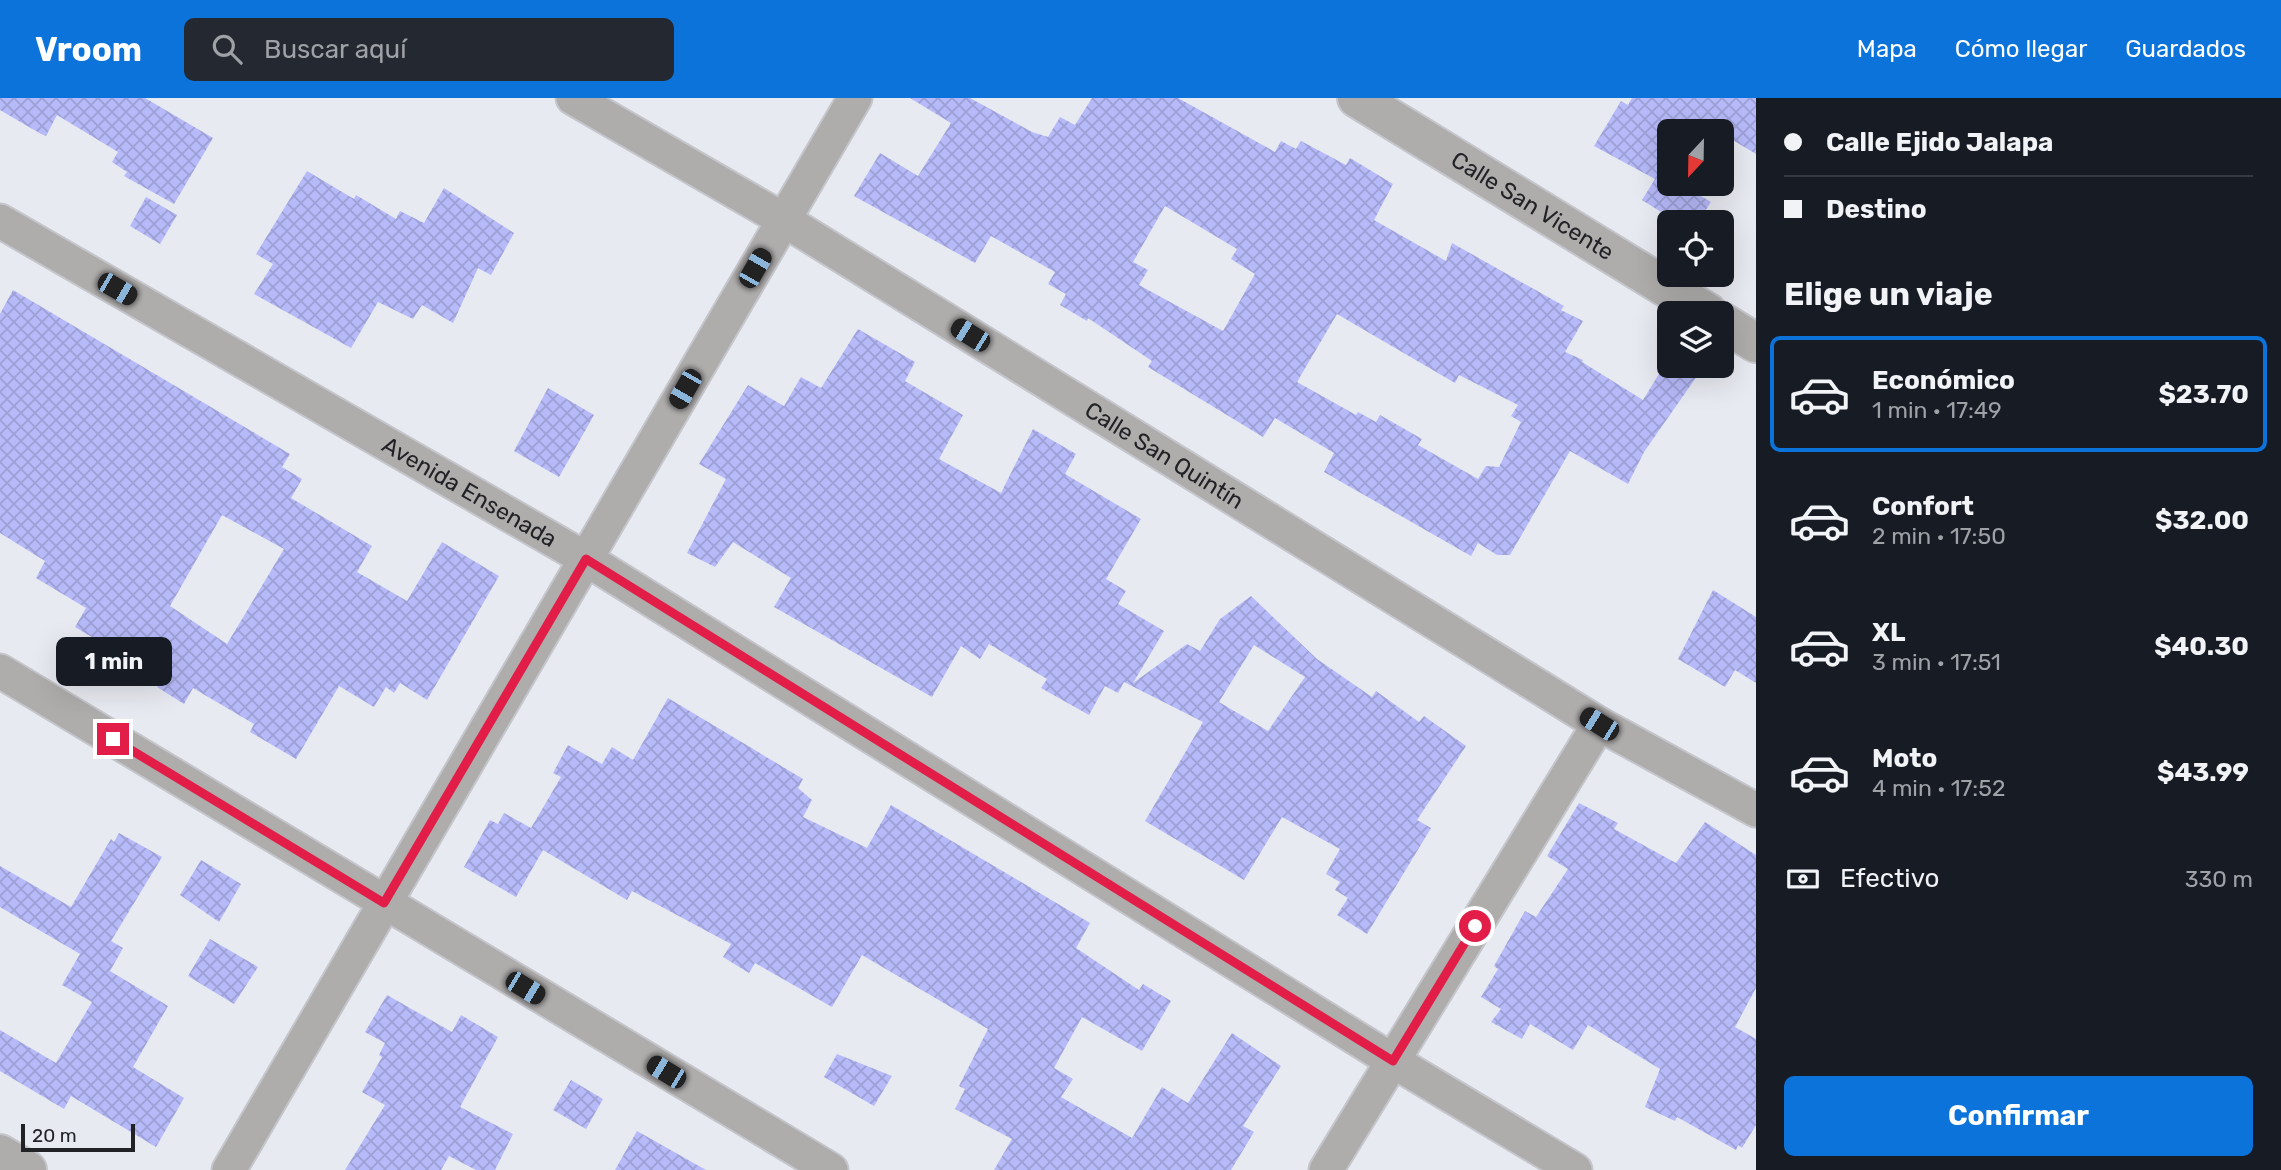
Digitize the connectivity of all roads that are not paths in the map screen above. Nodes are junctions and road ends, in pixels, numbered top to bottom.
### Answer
1 (573, 98) edge
2 (855, 98) edge
3 (1357, 98) edge
4 (783, 220) junction
5 (0, 221) edge
6 (1688, 301) edge
7 (1734, 329) edge
8 (1756, 343) edge
9 (586, 559) junction
10 (0, 671) edge
11 (1599, 724) junction
12 (1756, 810) edge
13 (384, 903) junction
14 (1393, 1061) junction
15 (0, 1154) edge
16 (27, 1170) edge
17 (229, 1170) edge
18 (831, 1170) edge
19 (1326, 1170) edge
20 (1575, 1170) edge

1 - 4 street, Calle San Quintín
2 - 4 street
3 - 6 street, Calle San Vicente
4 - 9 street
4 - 11 street, Calle San Quintín
5 - 9 street, Avenida Ensenada
7 - 8 street
9 - 13 street
9 - 14 street, Avenida Ensenada
10 - 13 street
11 - 12 street, Calle San Quintín
11 - 14 street
13 - 17 street
13 - 18 street
14 - 19 street
14 - 20 street, Avenida Ensenada
15 - 16 street

